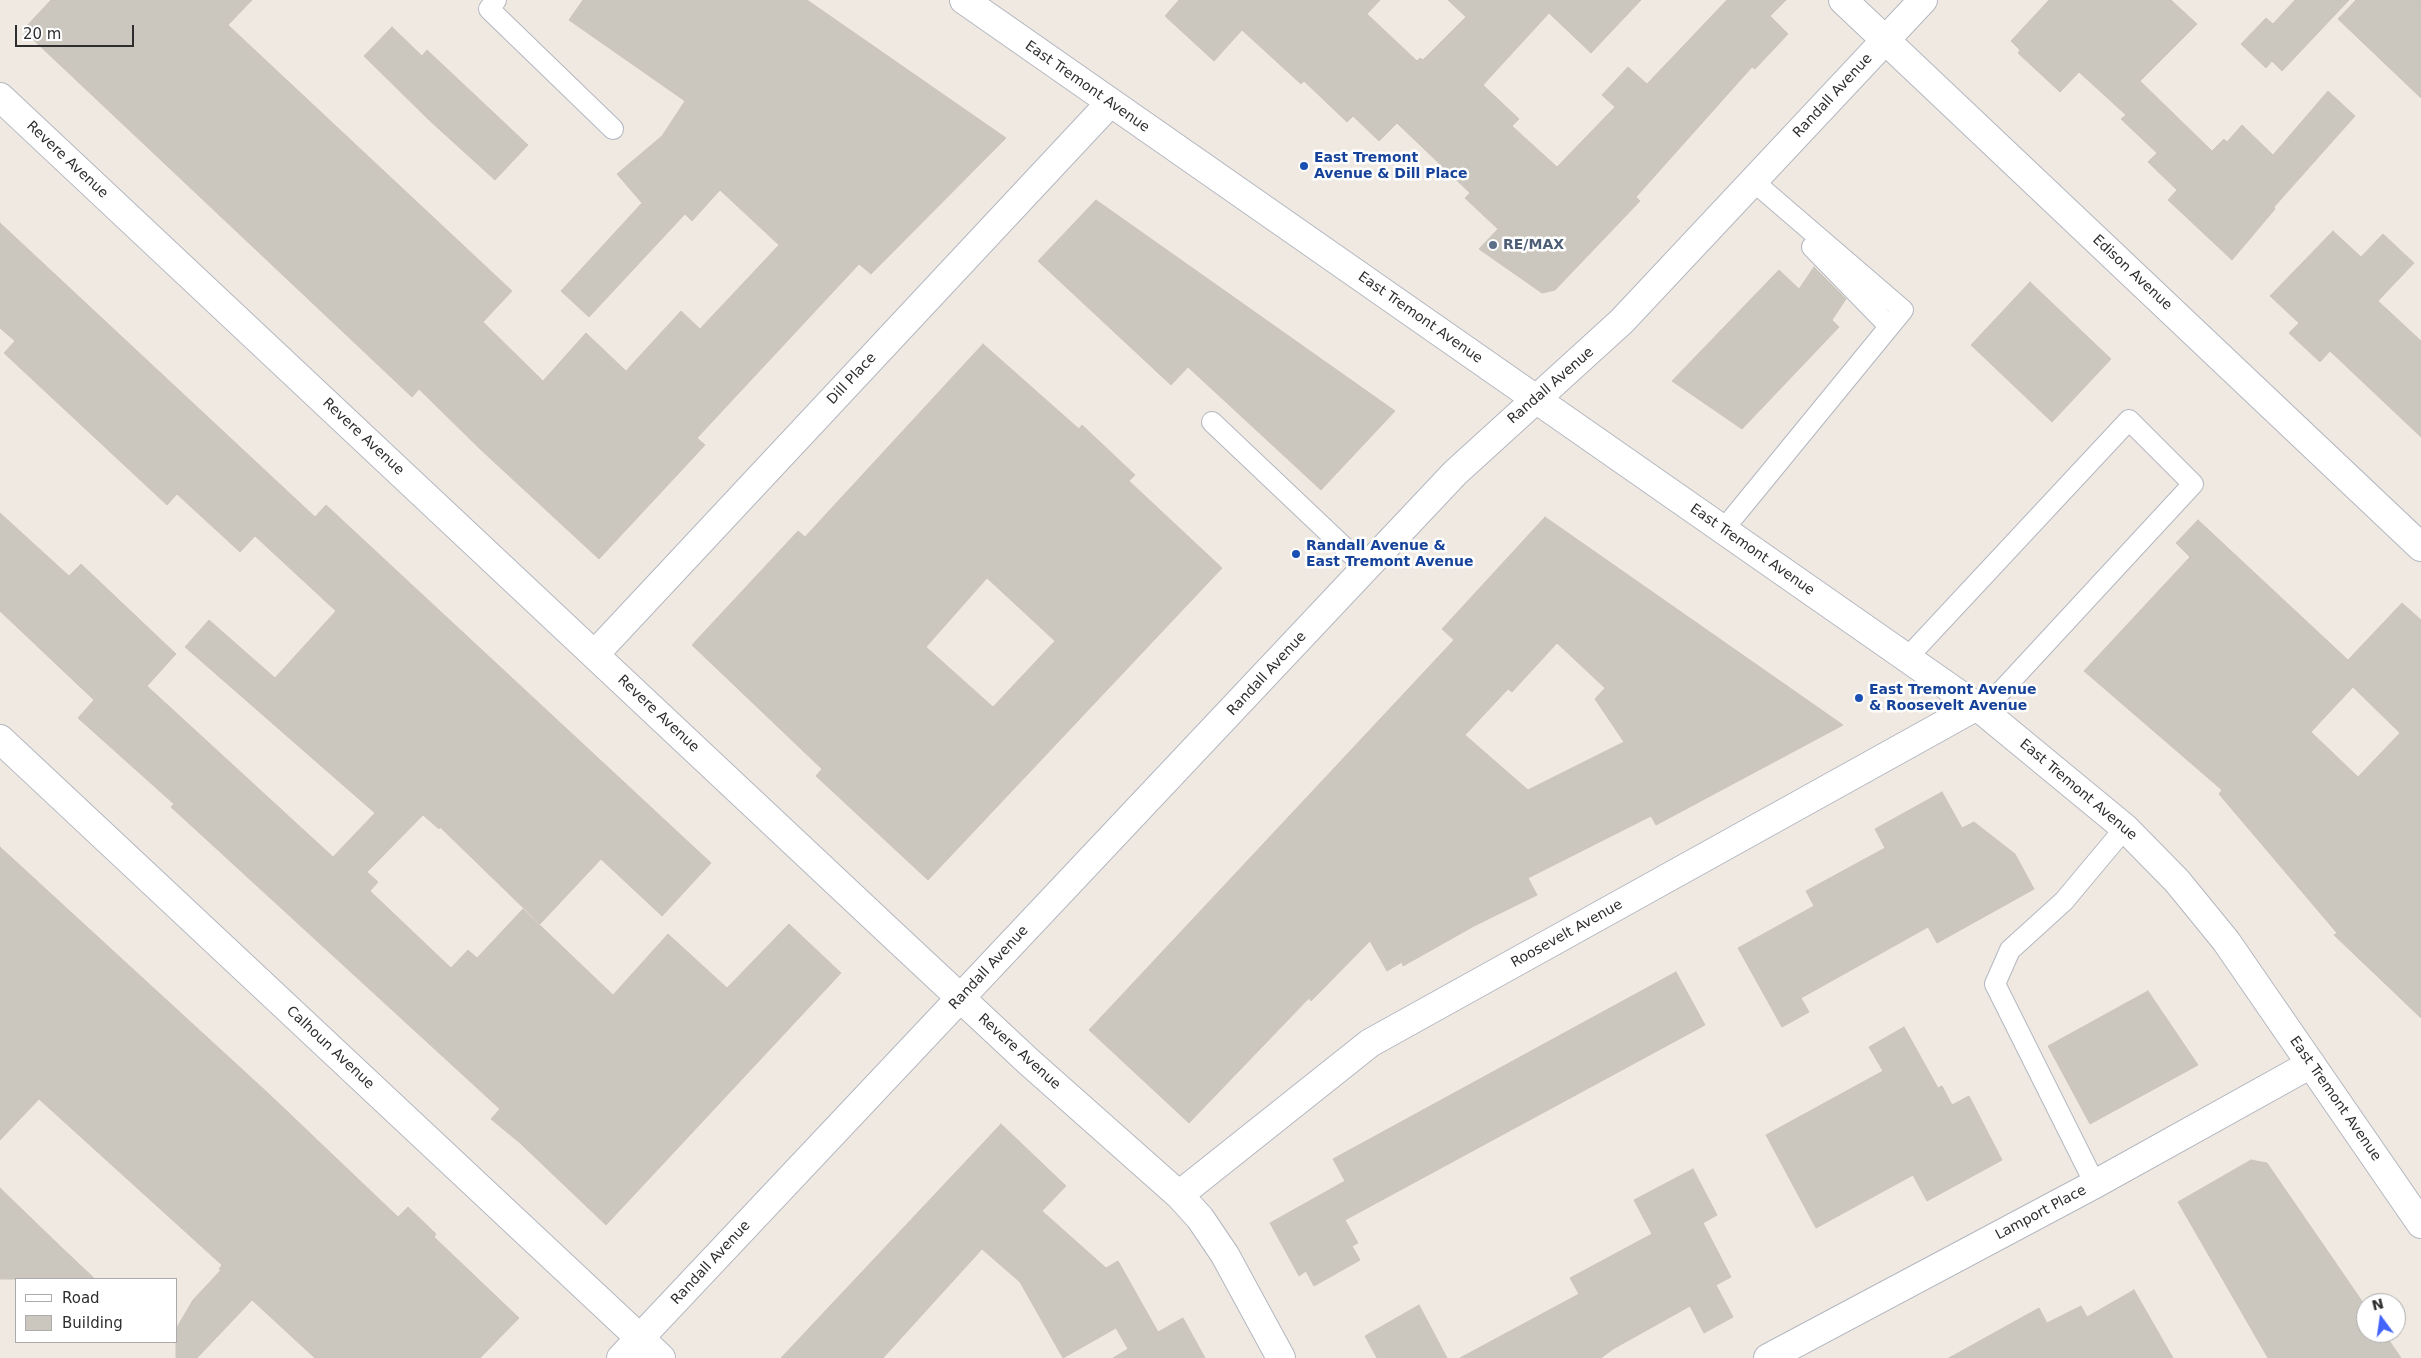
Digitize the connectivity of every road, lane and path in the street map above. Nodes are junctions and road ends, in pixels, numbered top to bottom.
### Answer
1 (496, 0) edge
2 (964, 0) edge
3 (1842, 0) edge
4 (1922, 0) edge
5 (1885, 40) junction
6 (0, 97) edge
7 (1110, 103) junction
8 (613, 129) dead end
9 (1753, 181) junction
10 (1796, 218) junction
11 (1889, 326) junction
12 (1536, 399) junction
13 (1212, 422) dead end
14 (1723, 530) junction
15 (2421, 547) edge
16 (1365, 566) junction
17 (595, 654) junction
18 (1907, 658) junction
19 (1980, 708) junction
20 (0, 739) edge
21 (2125, 828) junction
22 (961, 998) junction
23 (2311, 1064) junction
24 (2095, 1184) junction
25 (1179, 1195) junction
26 (2421, 1224) edge
27 (640, 1338) junction
28 (621, 1358) edge
29 (661, 1358) edge
30 (1281, 1358) edge
31 (1768, 1358) edge

1 - 8 lane
2 - 7 street, East Tremont Avenue
3 - 5 street, Edison Avenue
4 - 5 street, Randall Avenue
5 - 9 street, Randall Avenue
5 - 15 street, Edison Avenue
6 - 17 street, Revere Avenue
7 - 12 street, East Tremont Avenue
7 - 17 street, Dill Place
9 - 10 lane
9 - 12 street, Randall Avenue
10 - 11 lane
10 - 11 lane
11 - 14 lane
12 - 14 street, East Tremont Avenue
12 - 16 street, Randall Avenue
13 - 16 lane
14 - 18 street, East Tremont Avenue
16 - 22 street, Randall Avenue
17 - 22 street, Revere Avenue
18 - 19 street, East Tremont Avenue
18 - 19 lane
19 - 21 street, East Tremont Avenue
19 - 25 street, Roosevelt Avenue
20 - 27 street, Calhoun Avenue
21 - 23 street, East Tremont Avenue
21 - 24 lane
22 - 25 street, Revere Avenue
22 - 27 street, Randall Avenue
23 - 24 street, Lamport Place
23 - 26 street, East Tremont Avenue
24 - 31 street, Lamport Place
25 - 30 street, Revere Avenue
27 - 28 street, Randall Avenue
27 - 29 street, Calhoun Avenue

